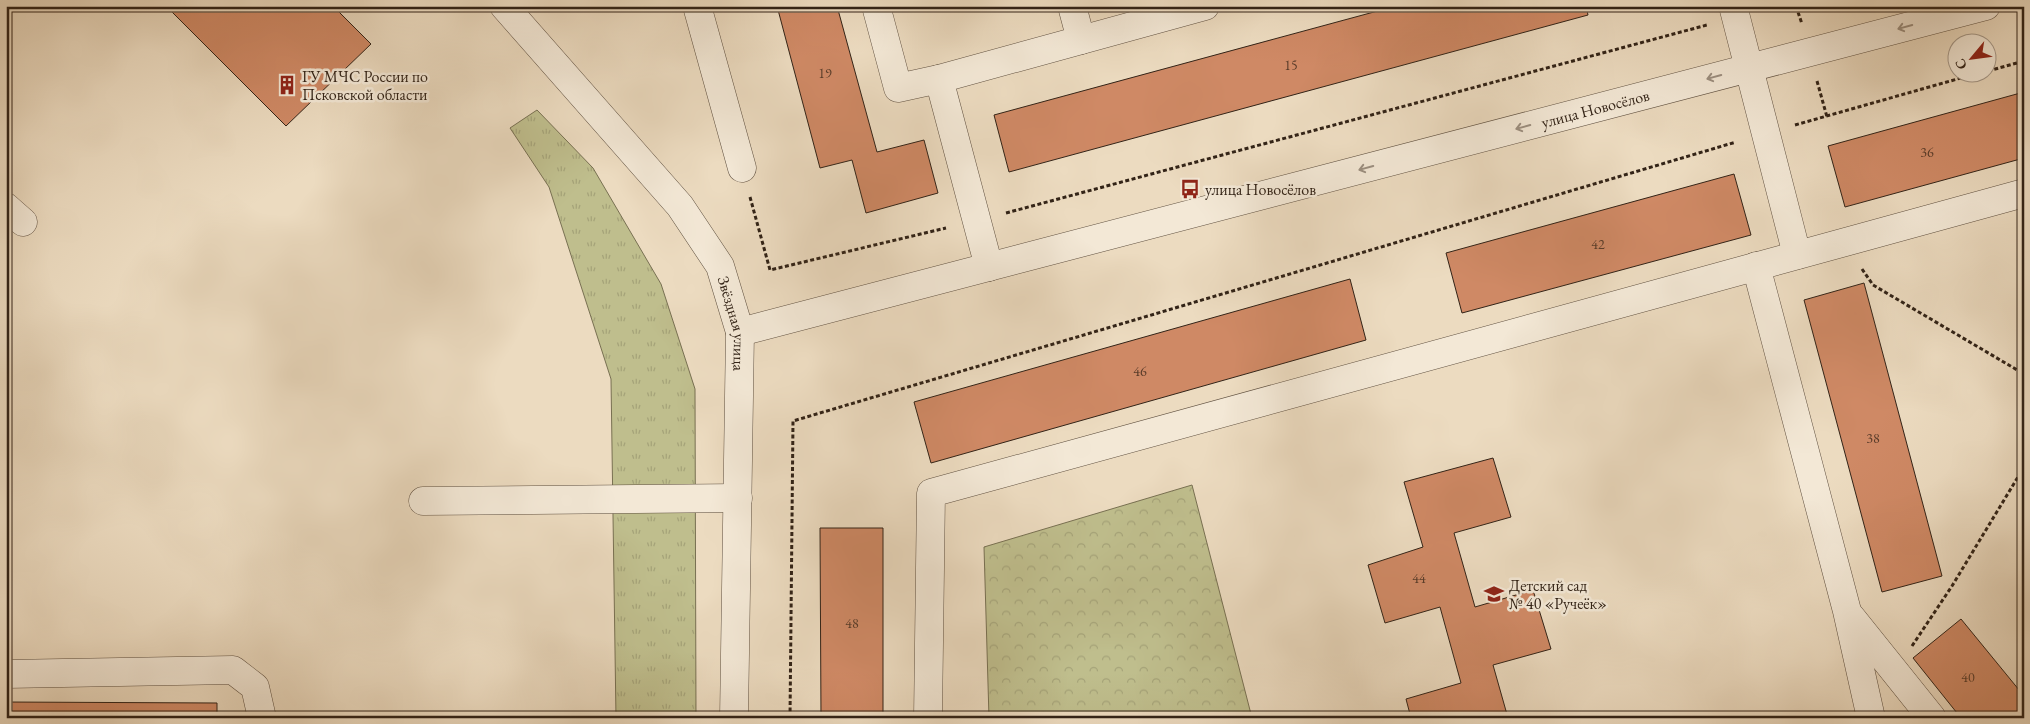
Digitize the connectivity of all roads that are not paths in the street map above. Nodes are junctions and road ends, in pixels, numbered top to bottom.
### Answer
1 (504, 6) edge
2 (697, 6) edge
3 (876, 6) edge
4 (1072, 6) edge
5 (1205, 6) edge
6 (1986, 6) edge
7 (1734, 12) edge
8 (1081, 40) junction
9 (1748, 68) junction
10 (939, 79) junction
11 (742, 168) road end
12 (2024, 193) edge
13 (1797, 255) junction
14 (1756, 266) junction
15 (989, 267) junction
16 (740, 332) junction
17 (738, 498) junction
18 (423, 501) dead end
19 (1847, 612) junction
20 (6, 674) edge
21 (262, 718) edge
22 (734, 718) edge
23 (928, 718) edge
24 (1871, 718) edge
25 (1932, 718) edge

1 - 16 street, Звёздная улица
2 - 11 street
3 - 10 street
4 - 8 street
5 - 8 street
6 -> 9 street, улица Новосёлов
7 - 9 street
8 - 10 street
9 - 13 street
9 -> 15 street, улица Новосёлов
10 - 15 street
12 - 13 street
13 - 14 street
14 - 19 street
14 - 23 street
15 - 16 street, улица Новосёлов
16 - 17 street, Звёздная улица
17 - 18 street
17 - 22 street, Звёздная улица
19 - 24 street
19 - 25 street
20 - 21 street

